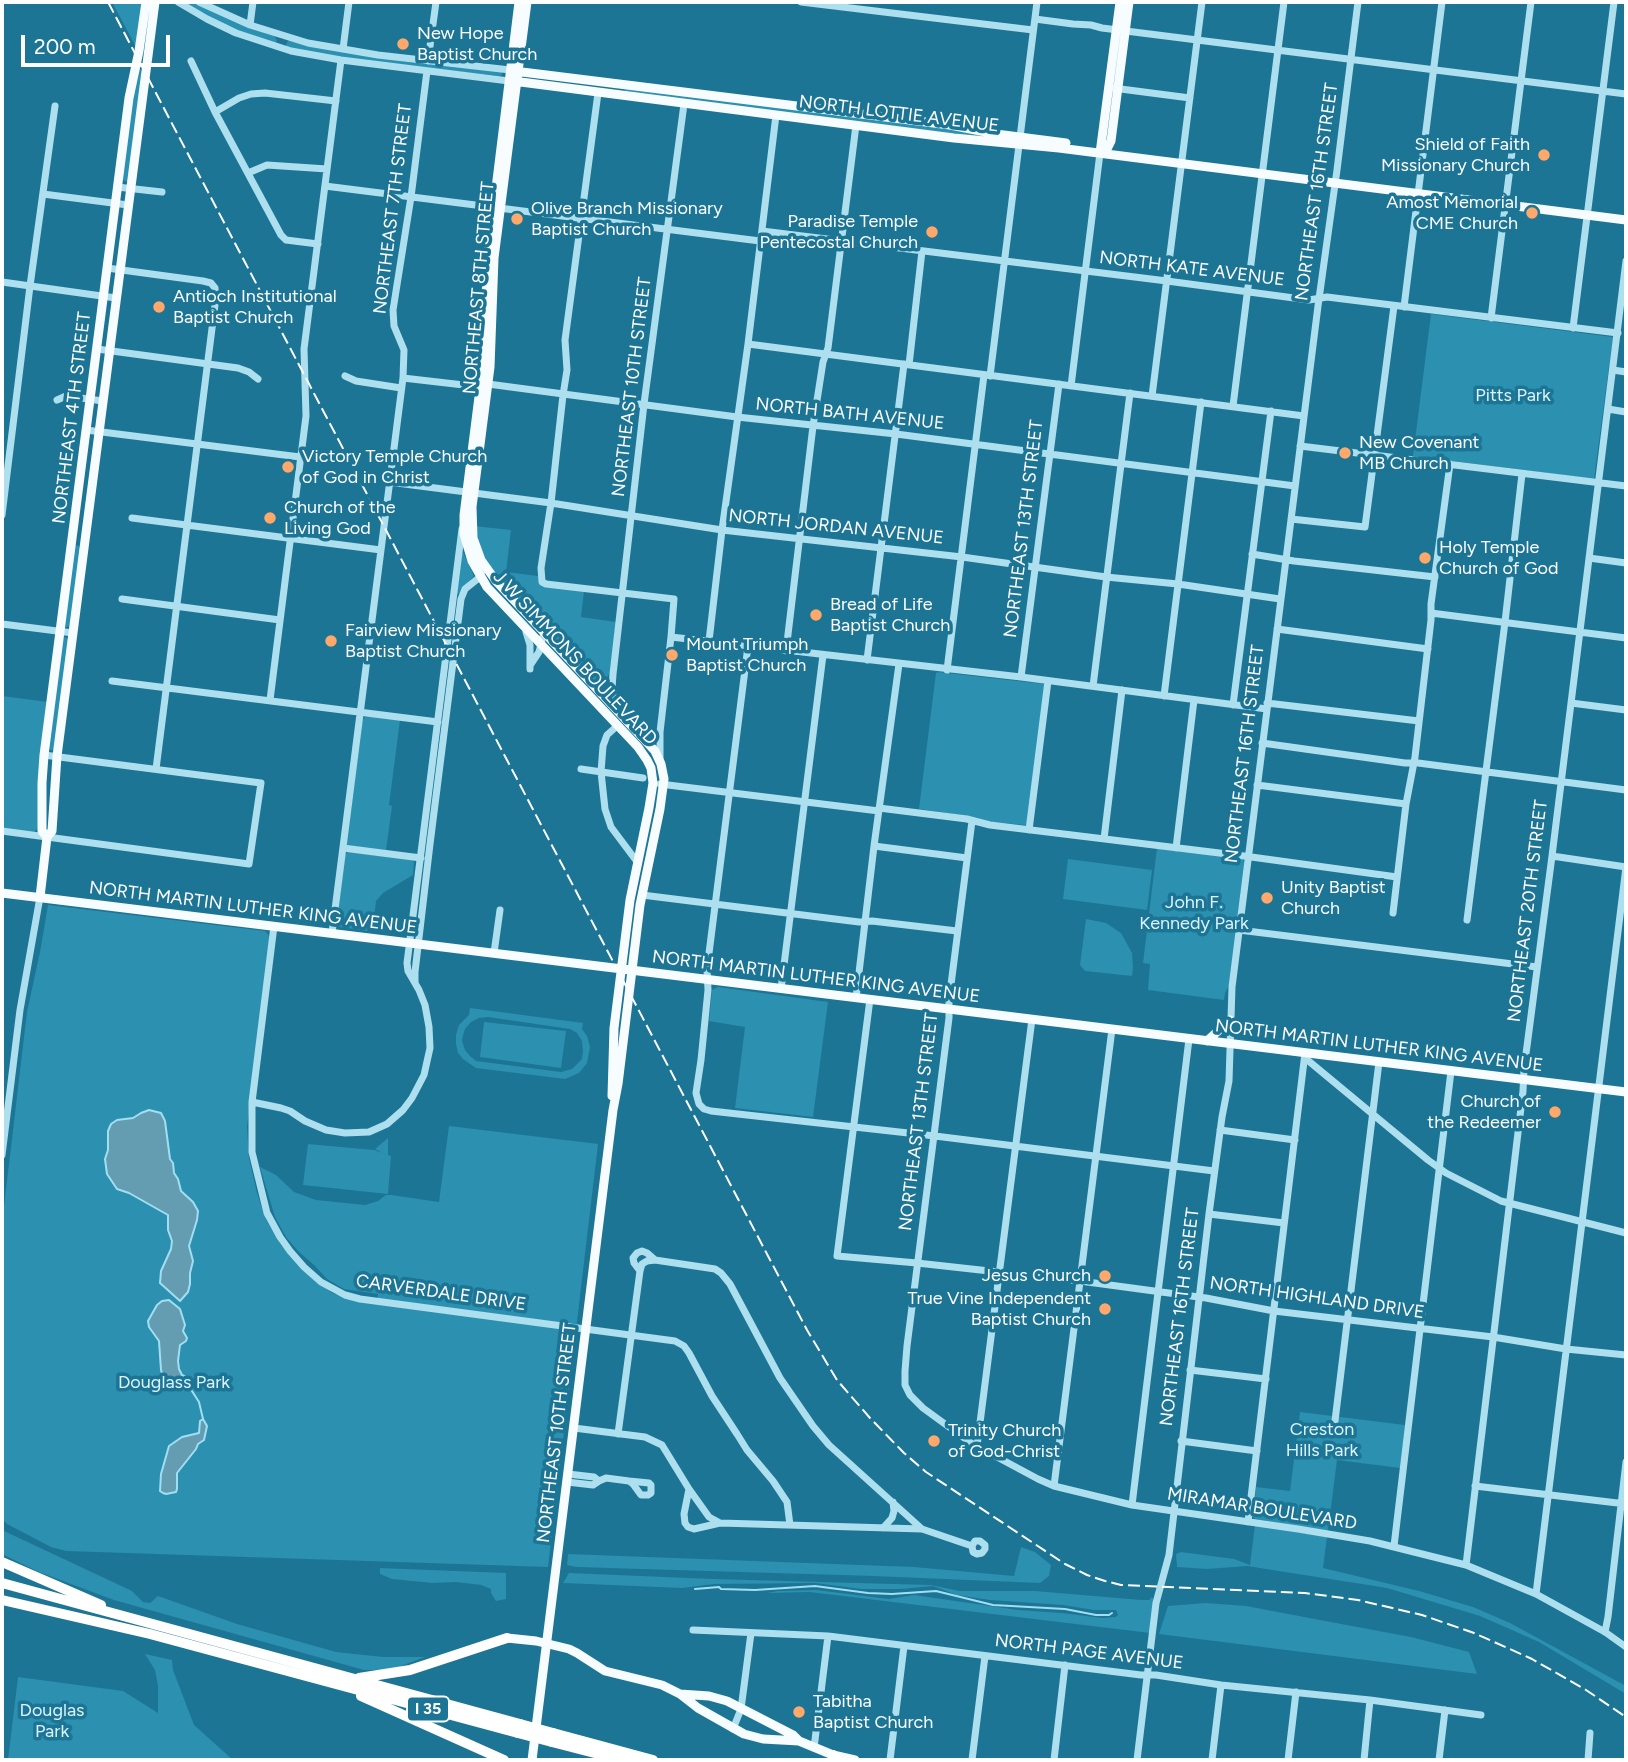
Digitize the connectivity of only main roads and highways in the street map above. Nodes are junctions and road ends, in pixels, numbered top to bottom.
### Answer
1 (146, 2) edge
2 (519, 2) edge
3 (527, 2) edge
4 (1119, 2) edge
5 (1129, 2) edge
6 (156, 4) edge
7 (1121, 30) junction
8 (514, 71) junction
9 (512, 81) junction
10 (1019, 140) junction
11 (1103, 150) junction
12 (1626, 218) edge
13 (82, 464) junction
14 (95, 466) junction
15 (470, 492) junction
16 (72, 539) junction
17 (85, 541) junction
18 (660, 760) joint
19 (649, 763) joint
20 (47, 837) junction
21 (2, 893) edge
22 (40, 897) junction
23 (621, 969) junction
24 (632, 971) junction
25 (1230, 1020) road end
26 (1207, 1041) junction
27 (1626, 1092) edge
28 (612, 1110) junction
29 (2, 1562) edge
30 (2, 1583) edge
31 (2, 1600) edge
32 (137, 1619) junction
33 (507, 1638) joint
34 (546, 1644) junction
35 (353, 1679) junction
36 (339, 1685) junction
37 (680, 1695) junction
38 (519, 1728) junction
39 (553, 1737) junction
40 (799, 1741) junction
41 (836, 1758) edge
42 (504, 1760) edge
43 (532, 1760) edge
44 (622, 1760) edge
45 (653, 1760) edge
46 (855, 1760) edge

1 - 13 main road, NORTHEAST 4TH STREET
2 - 8 main road, NORTHEAST 8TH STREET
3 - 8 main road, NORTHEAST 8TH STREET
4 - 7 main road
5 - 7 main road
6 - 14 main road, NORTHEAST 4TH STREET
7 - 11 main road
8 - 9 main road, NORTHEAST 8TH STREET
8 - 10 main road, NORTH LOTTIE AVENUE
9 - 10 main road, NORTH LOTTIE AVENUE
9 - 15 main road, NORTHEAST 8TH STREET
10 - 11 main road, NORTH LOTTIE AVENUE
11 - 12 main road, NORTH LOTTIE AVENUE
13 - 14 main road
13 - 16 main road, NORTHEAST 4TH STREET
14 - 17 main road, NORTHEAST 4TH STREET
15 - 18 main road, J W SIMMONS BOULEVARD
15 - 19 main road, J W SIMMONS BOULEVARD
16 - 17 main road
16 - 20 main road, NORTHEAST 4TH STREET
17 - 20 main road, NORTHEAST 4TH STREET
18 - 24 main road, NORTHEAST 10TH STREET
19 - 23 main road, NORTHEAST 10TH STREET
20 - 22 main road, NORTHEAST 4TH STREET
21 - 22 main road, NORTH MARTIN LUTHER KING AVENUE
22 - 23 main road, NORTH MARTIN LUTHER KING AVENUE
23 - 24 main road, NORTH MARTIN LUTHER KING AVENUE
23 - 28 main road, NORTHEAST 10TH STREET
24 - 26 main road, NORTH MARTIN LUTHER KING AVENUE
24 - 28 main road, NORTHEAST 10TH STREET
25 - 26 main road
26 - 27 main road, NORTH MARTIN LUTHER KING AVENUE
28 - 34 main road, NORTHEAST 10TH STREET
29 - 32 highway
30 - 32 highway, I 35
31 - 36 highway, I 35
32 - 35 highway, I 35
33 - 34 main road
33 - 35 highway
34 - 37 main road
34 - 43 main road, NORTHEAST 10TH STREET
35 - 38 highway, I 35
36 - 38 highway, I 35
36 - 42 highway
37 - 40 main road
37 - 40 main road
38 - 39 highway, I 35, bridge
39 - 44 highway, I 35
39 - 45 highway, I 35
40 - 41 main road
41 - 46 main road

